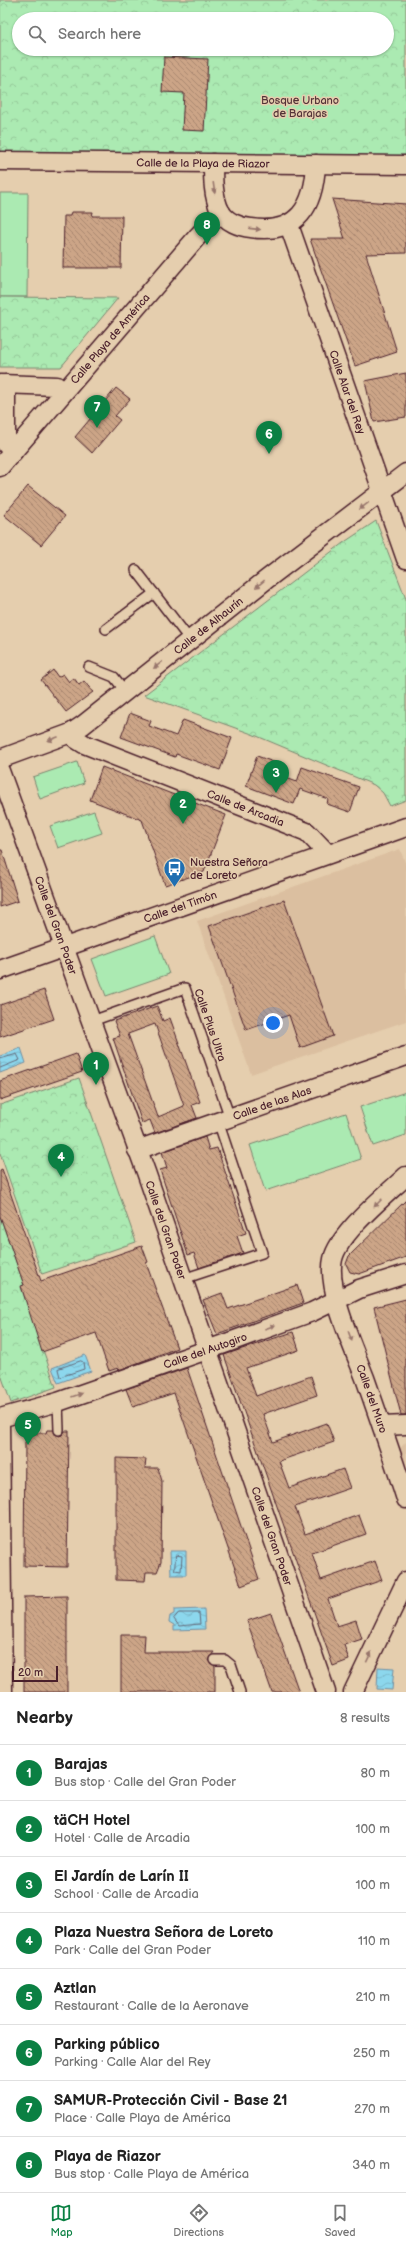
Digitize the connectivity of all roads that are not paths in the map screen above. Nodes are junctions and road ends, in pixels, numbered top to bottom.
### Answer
1 (0, 161) edge
2 (213, 163) junction
3 (316, 164) junction
4 (406, 165) edge
5 (221, 212) junction
6 (289, 225) junction
7 (3, 384) edge
8 (63, 392) junction
9 (13, 452) junction
10 (0, 467) edge
11 (406, 474) edge
12 (382, 492) junction
13 (406, 559) edge
14 (136, 570) dead end
15 (154, 593) junction
16 (106, 629) dead end
17 (190, 640) junction
18 (89, 667) dead end
19 (125, 691) junction
20 (71, 733) junction
21 (0, 760) edge
22 (0, 771) edge
23 (406, 827) edge
24 (328, 854) junction
25 (65, 947) junction
26 (0, 970) edge
27 (92, 1021) junction
28 (406, 1056) edge
29 (224, 1119) junction
30 (137, 1150) junction
31 (406, 1176) edge
32 (406, 1274) edge
33 (183, 1280) junction
34 (336, 1299) junction
35 (207, 1349) junction
36 (58, 1402) junction
37 (0, 1418) edge
38 (0, 1422) edge
39 (406, 1425) edge
40 (382, 1426) junction
41 (59, 1430) dead end
42 (406, 1499) edge
43 (406, 1581) edge
44 (215, 1660) dead end
45 (3, 1692) edge
46 (240, 1692) edge
47 (326, 1692) edge
48 (353, 1692) edge

1 - 2 street, Calle de la Playa de Riazor
2 - 3 street, Calle de la Playa de Riazor
2 -> 5 street
3 - 4 street, Calle de la Playa de Riazor
3 - 6 street
5 -> 6 street
5 - 8 street, Calle Playa de América
6 - 12 street, Calle Alar del Rey
7 - 8 street
7 - 9 street
8 - 9 street, Calle Playa de América
9 - 10 street, Calle Playa de América
11 - 12 street, Calle de Alhaurín
12 - 13 street, Calle Alar del Rey
12 -> 17 street, Calle de Alhaurín
14 - 15 lane
15 - 16 lane
15 - 17 lane
17 -> 19 street, Calle de Alhaurín
18 - 19 lane
19 - 20 street, Calle de Alhaurín
20 -> 21 street, Calle de Alhaurín
20 - 24 street, Calle de Arcadia
22 - 25 street, Calle del Gran Poder
23 - 24 street, Calle del Timón
24 - 25 street, Calle del Timón
25 - 26 street, Calle del Timón
25 - 27 street, Calle del Gran Poder
27 - 29 lane, Calle Plus Ultra
27 - 30 street, Calle del Gran Poder
28 - 29 street, Calle de las Alas
29 - 30 street, Calle de las Alas
29 - 33 lane, Calle Plus Ultra
30 - 33 street, Calle del Gran Poder
31 -> 34 street, Calle del Muro
32 - 34 street, Calle del Autogiro
33 - 35 street, Calle del Gran Poder
35 -> 34 street, Calle del Autogiro
34 -> 40 street, Calle del Muro
36 -> 35 street, Calle del Autogiro
35 - 47 street, Calle del Gran Poder
36 - 37 street, Calle del Autogiro
36 - 41 lane
38 - 45 street
39 - 40 street
40 - 42 street, Calle del Muro
48 -> 43 street
44 - 46 lane

